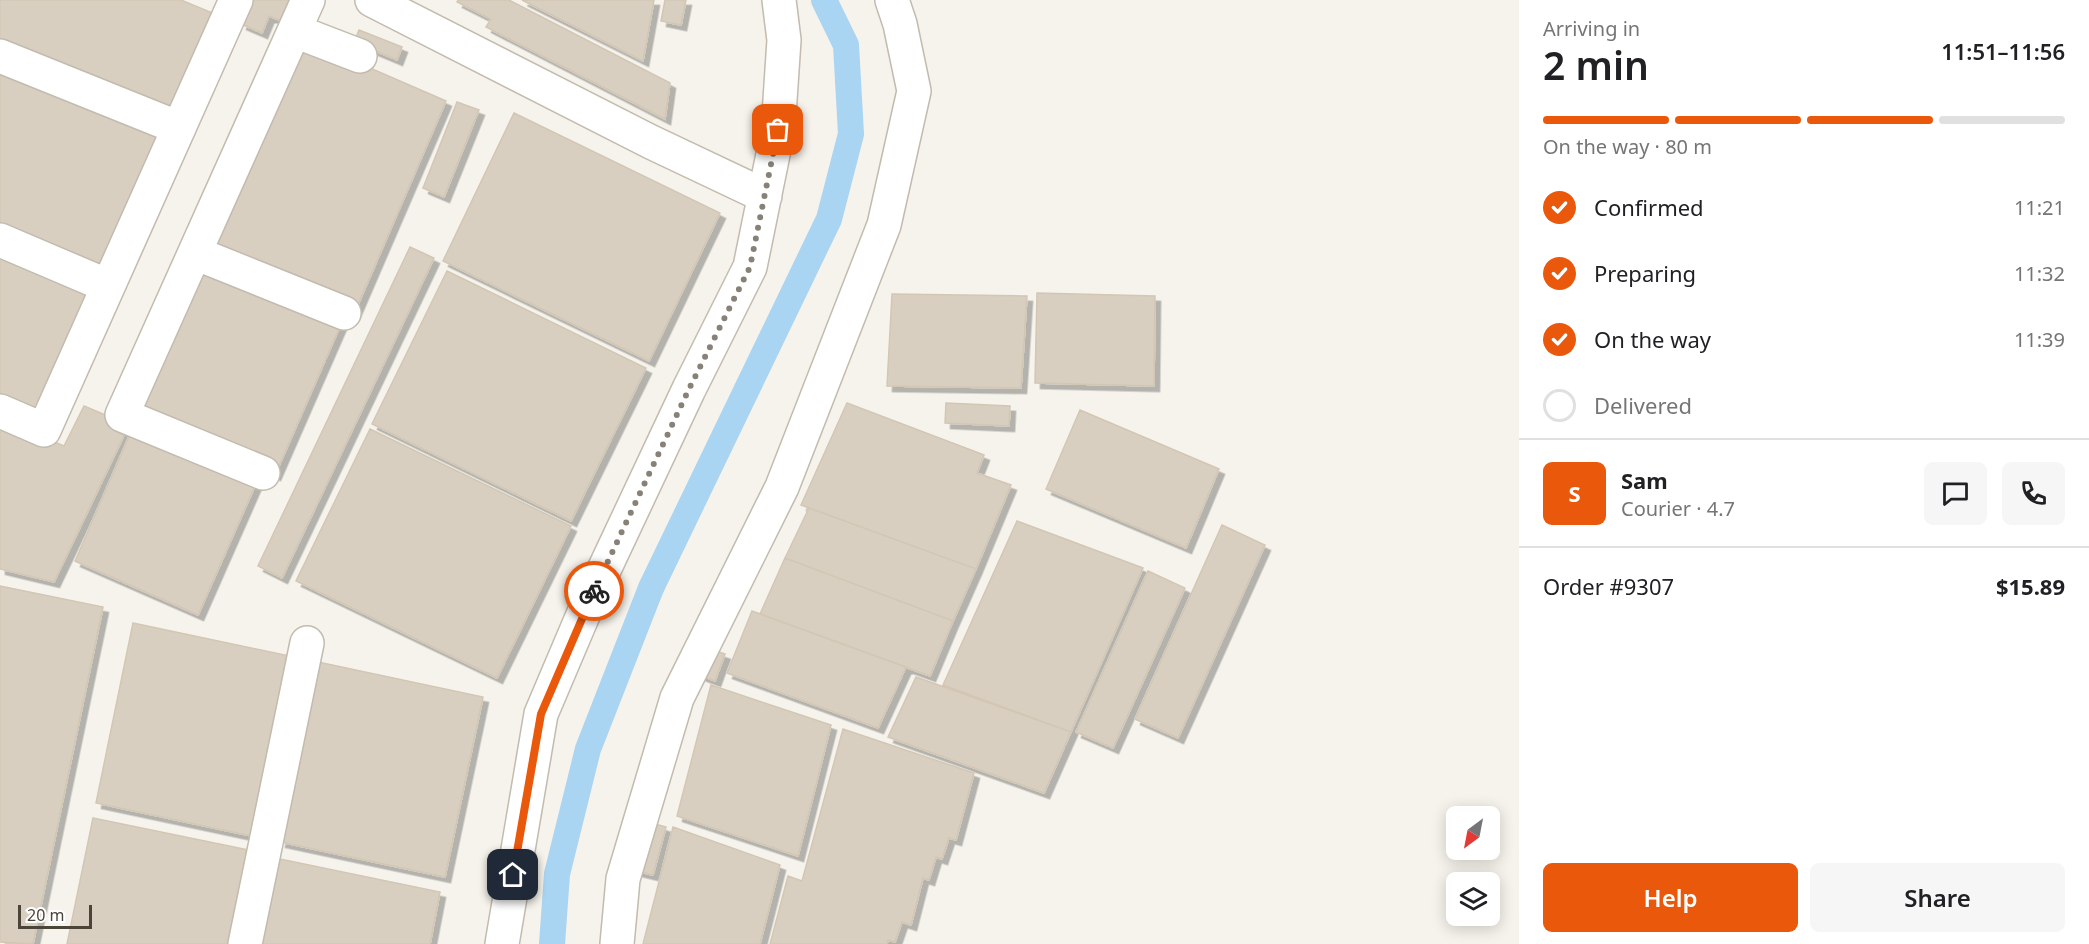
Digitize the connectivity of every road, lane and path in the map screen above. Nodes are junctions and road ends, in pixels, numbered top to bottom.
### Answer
1 (308, 0) edge
2 (372, 0) edge
3 (779, 0) edge
4 (892, 0) edge
5 (226, 3) edge
6 (295, 31) junction
7 (0, 56) edge
8 (360, 56) dead end
9 (179, 128) junction
10 (765, 196) junction
11 (0, 240) edge
12 (195, 253) junction
13 (108, 286) junction
14 (344, 313) dead end
15 (0, 411) edge
16 (263, 474) dead end
17 (307, 643) dead end
18 (245, 944) edge
19 (502, 944) edge
20 (617, 944) edge

1 - 6 lane
2 - 10 lane
3 - 10 lane
4 - 20 lane
5 - 9 lane
6 - 8 lane
6 - 12 lane
7 - 9 lane
9 - 13 lane
10 - 19 lane
11 - 13 lane
12 - 14 lane
12 - 16 lane
13 - 15 lane
17 - 18 lane

